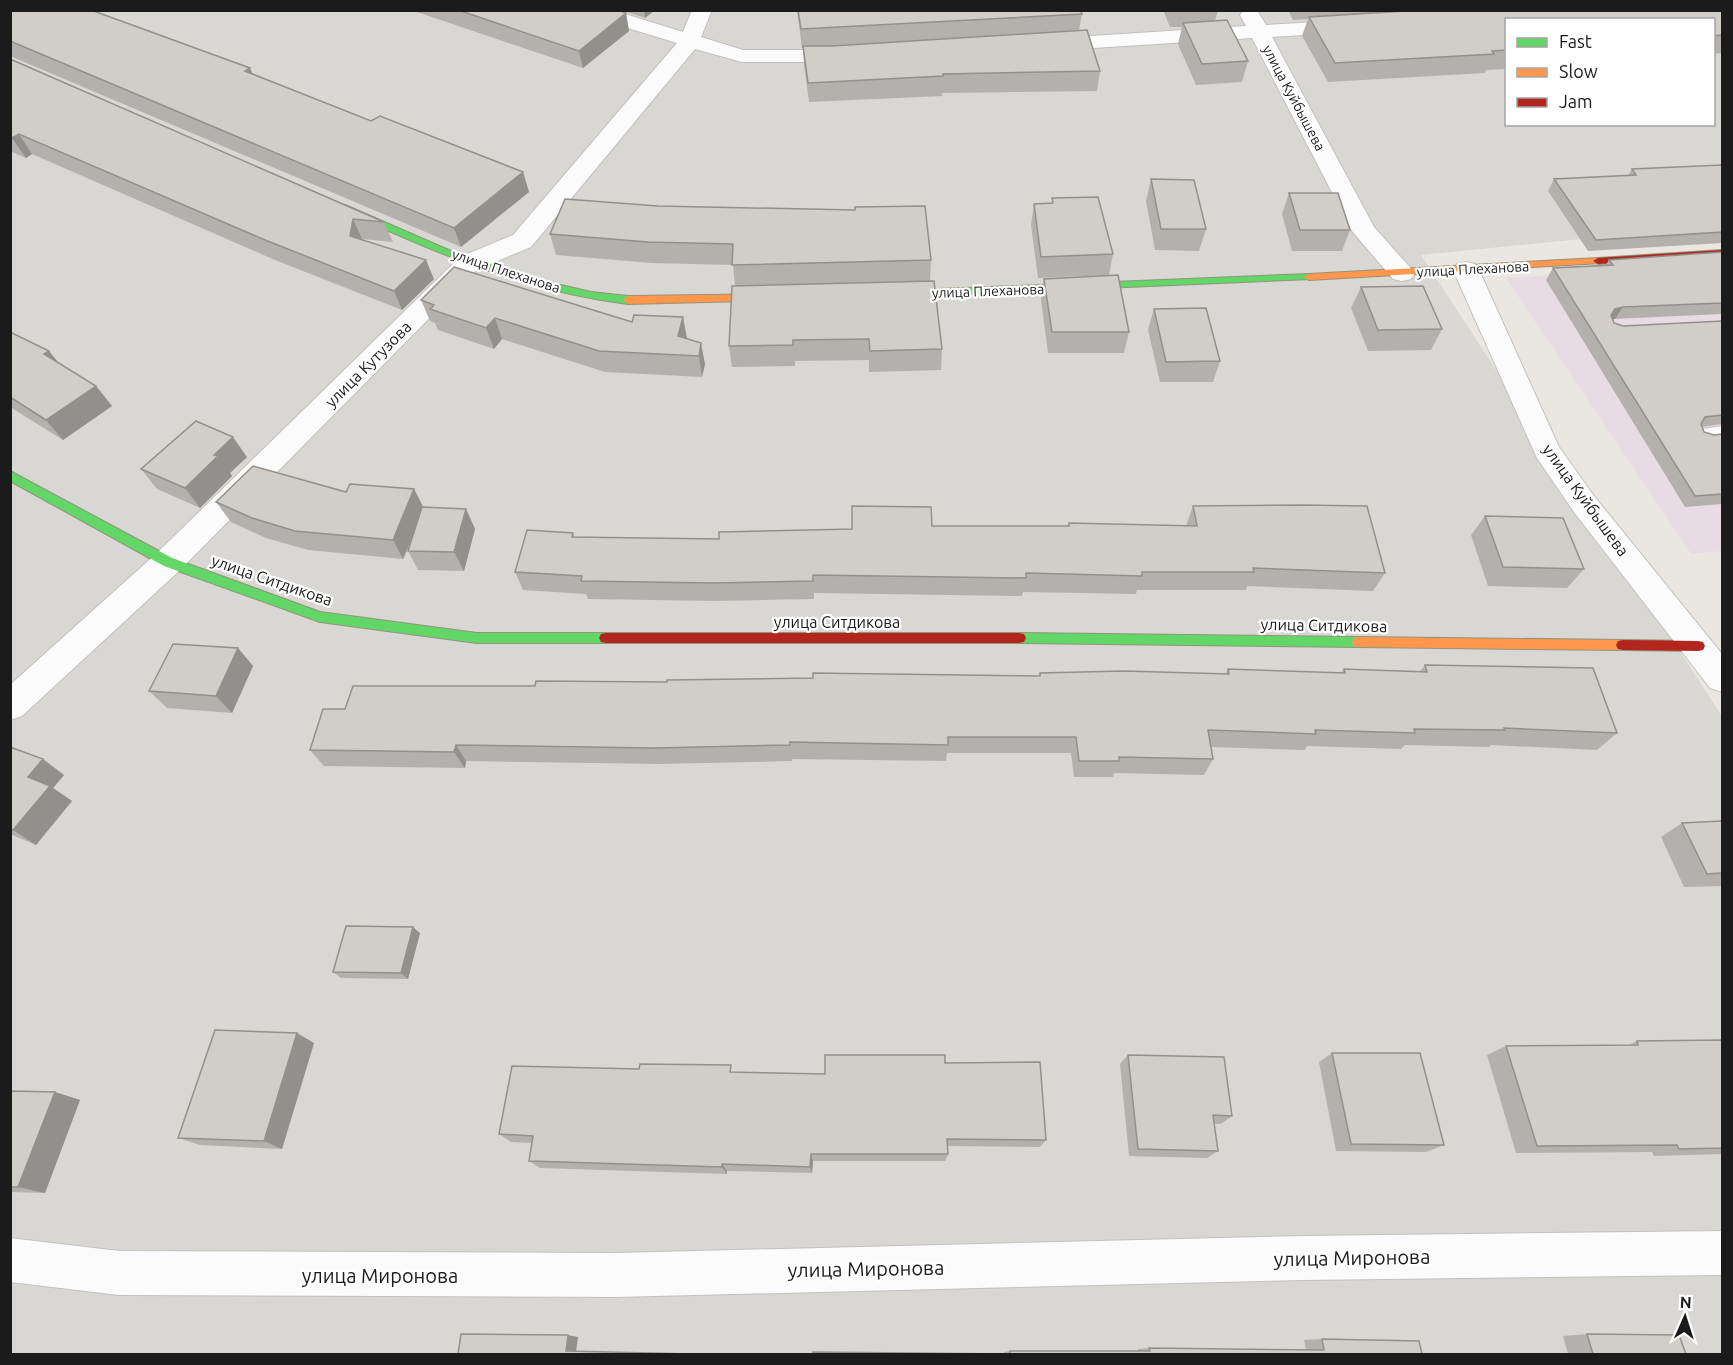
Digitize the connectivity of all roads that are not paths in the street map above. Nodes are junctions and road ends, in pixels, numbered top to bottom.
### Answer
1 (589, 10) edge
2 (702, 10) edge
3 (1247, 10) edge
4 (1375, 24) edge
5 (1259, 32) junction
6 (689, 42) junction
7 (1023, 46) edge
8 (868, 55) edge
9 (327, 201) edge
10 (1722, 253) edge
11 (469, 263) junction
12 (1466, 270) junction
13 (1402, 273) junction
14 (875, 295) edge
15 (794, 297) edge
16 (10, 475) edge
17 (168, 562) junction
18 (1698, 646) junction
19 (1722, 678) edge
20 (10, 706) edge
21 (1722, 1252) edge
22 (10, 1260) edge

1 - 6 street
2 - 6 street, улица Кутузова
3 - 5 street, улица Куйбышева
4 - 5 street
5 - 7 street
5 - 13 street, улица Куйбышева
6 - 8 street
6 - 11 street, улица Кутузова
9 - 11 street, улица Плеханова
10 - 12 street, улица Плеханова
11 - 15 street, улица Плеханова
11 - 17 street, улица Кутузова
12 - 13 street, улица Плеханова
12 - 18 street, улица Куйбышева
13 - 14 street, улица Плеханова
16 - 17 street, улица Ситдикова
17 - 18 street, улица Ситдикова
17 - 20 street, улица Кутузова
18 - 19 street, улица Куйбышева
21 - 22 street, улица Миронова

